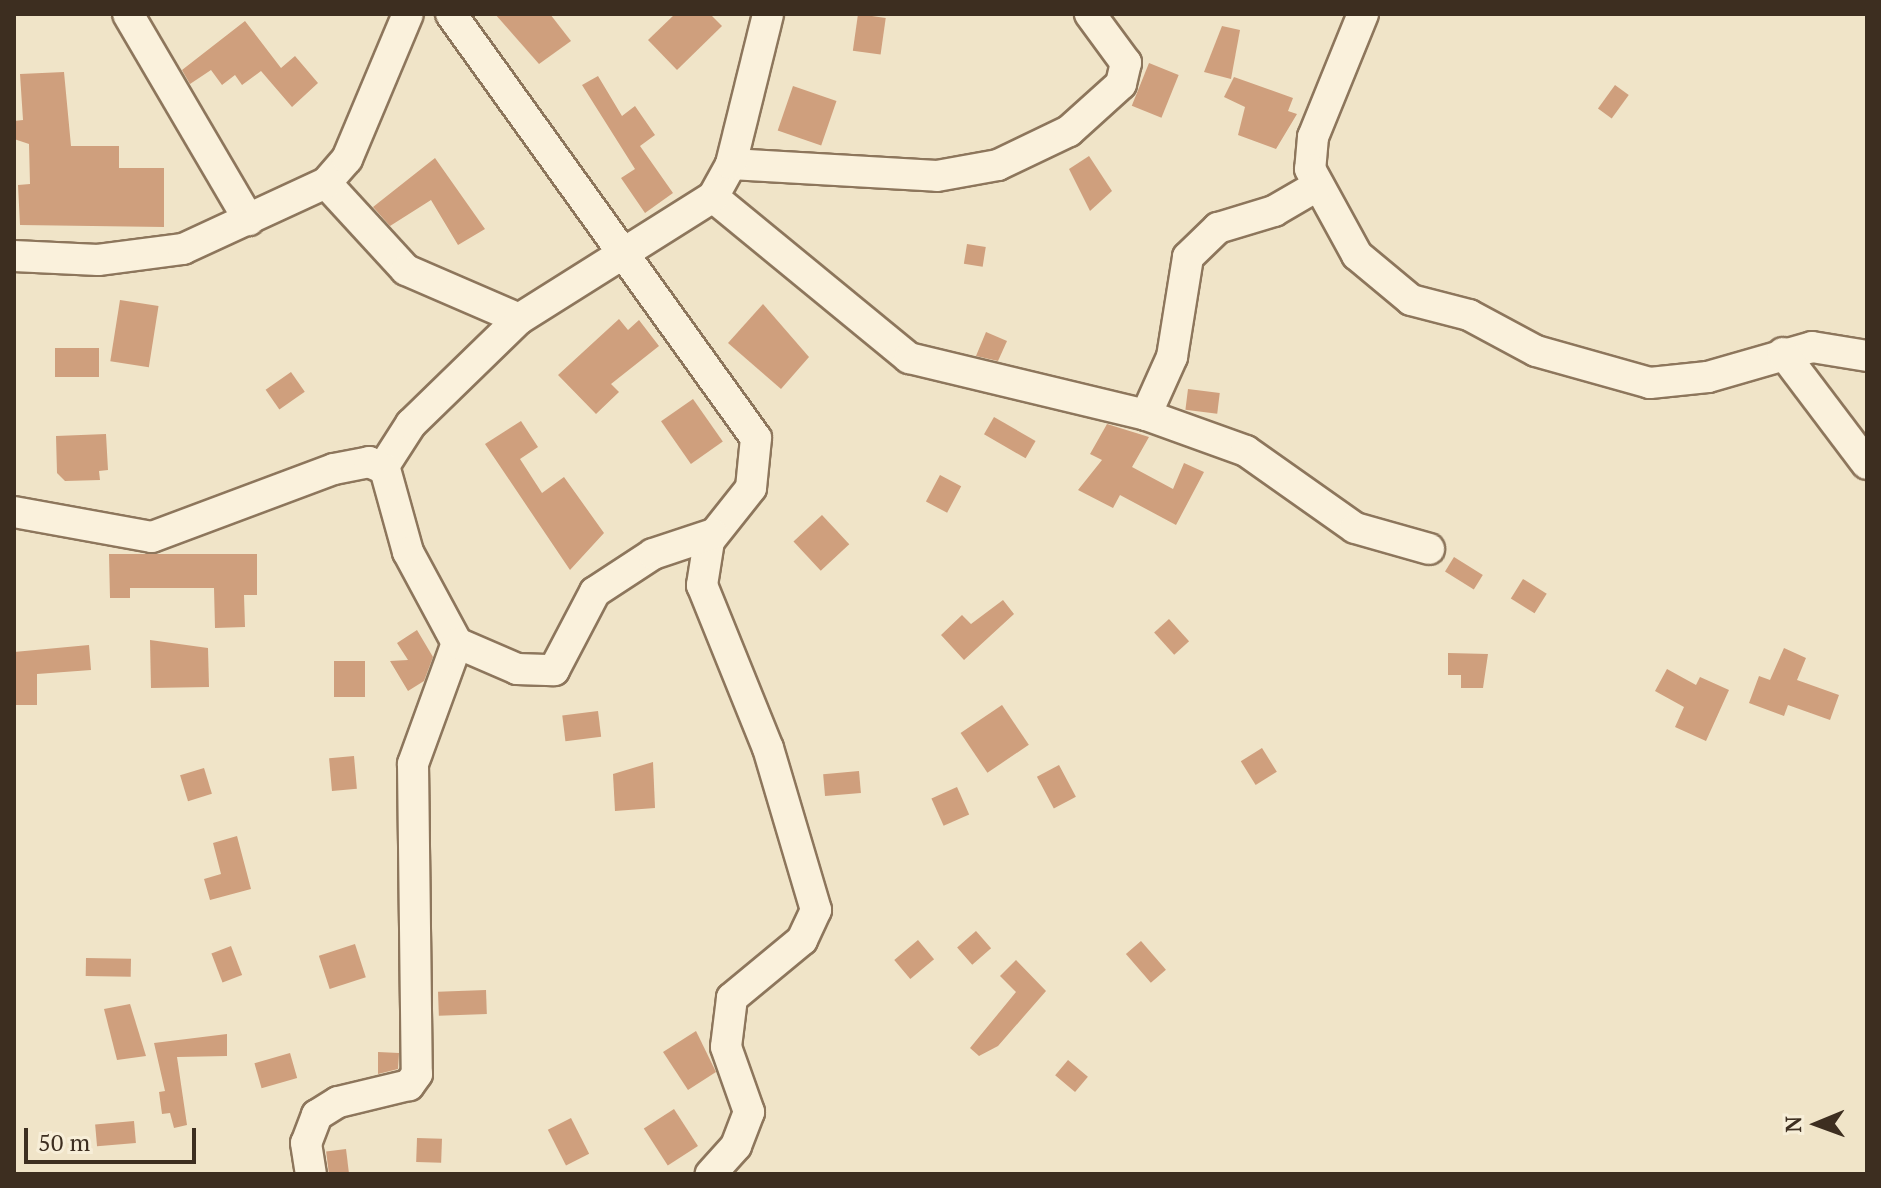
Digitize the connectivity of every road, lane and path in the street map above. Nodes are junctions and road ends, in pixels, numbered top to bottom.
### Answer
1 (128, 14) edge
2 (408, 14) edge
3 (451, 14) edge
4 (1090, 14) edge
5 (1363, 14) edge
6 (761, 20) edge
7 (731, 164) junction
8 (326, 183) junction
9 (1317, 186) junction
10 (713, 197) junction
11 (249, 220) junction
12 (625, 248) junction
13 (14, 256) edge
14 (519, 319) junction
15 (1783, 353) junction
16 (1867, 356) edge
17 (1146, 415) junction
18 (1867, 464) edge
19 (384, 466) junction
20 (14, 512) edge
21 (713, 534) junction
22 (1429, 549) dead end
23 (457, 643) junction
24 (311, 1174) edge
25 (711, 1174) edge

1 - 11 street
2 - 8 street
3 - 12 street
4 - 7 street
5 - 9 street
6 - 7 street
7 - 10 street
8 - 11 street
8 - 14 street
9 - 15 street
9 - 17 street
10 - 12 street
10 - 17 street
11 - 13 street
12 - 14 street
12 - 21 street
14 - 19 street
15 - 16 street
15 - 18 street
17 - 22 street
19 - 20 street
19 - 23 street
21 - 23 street
21 - 25 street
23 - 24 street

